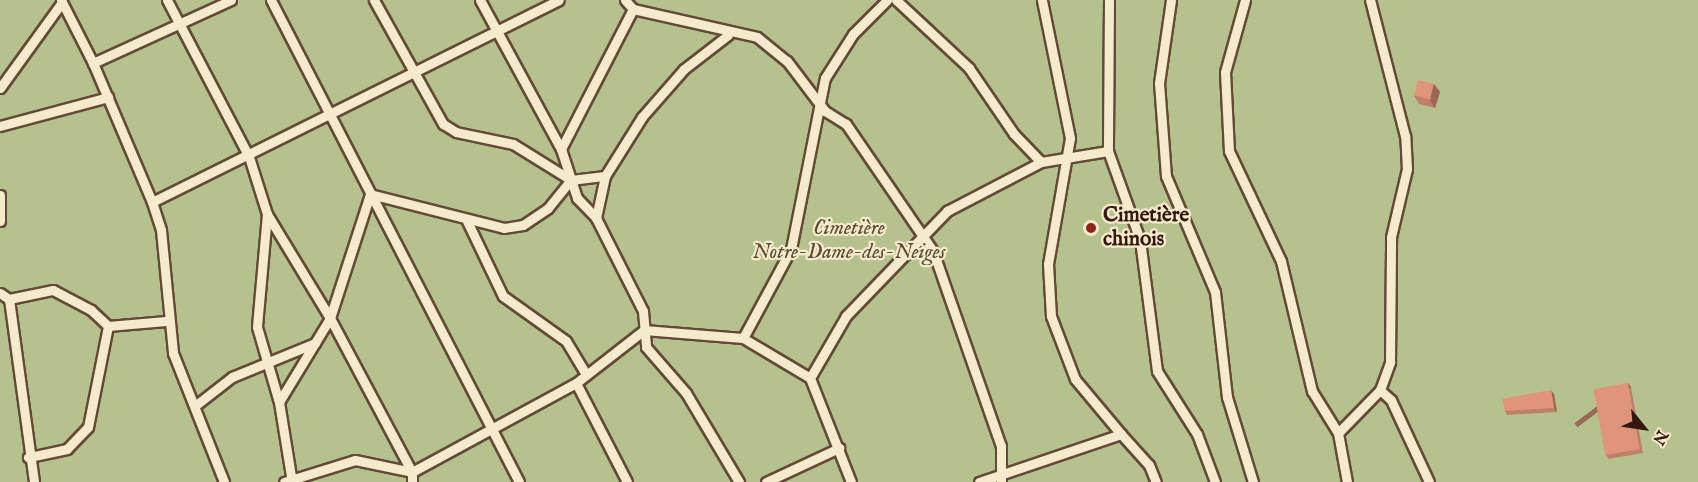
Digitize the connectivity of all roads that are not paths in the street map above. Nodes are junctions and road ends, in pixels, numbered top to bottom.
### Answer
1 (167, 0) edge
2 (231, 0) edge
3 (272, 0) edge
4 (374, 0) edge
5 (480, 0) edge
6 (559, 0) edge
7 (625, 0) edge
8 (887, 0) edge
9 (896, 0) edge
10 (1042, 0) edge
11 (1109, 0) edge
12 (1171, 0) edge
13 (1245, 0) edge
14 (1370, 0) edge
15 (62, 1) edge
16 (633, 9) junction
17 (181, 27) junction
18 (495, 29) junction
19 (728, 34) junction
20 (93, 63) junction
21 (410, 71) junction
22 (0, 88) edge
23 (108, 97) junction
24 (818, 104) junction
25 (330, 115) junction
26 (0, 126) edge
27 (561, 148) junction
28 (1108, 151) junction
29 (249, 157) junction
30 (1069, 158) junction
31 (1041, 162) junction
32 (605, 176) junction
33 (571, 180) junction
34 (370, 194) junction
35 (0, 195) edge
36 (152, 202) junction
37 (267, 214) junction
38 (596, 218) junction
39 (0, 221) edge
40 (467, 221) junction
41 (921, 233) junction
42 (0, 293) edge
43 (9, 299) junction
44 (330, 318) junction
45 (166, 321) junction
46 (108, 326) junction
47 (644, 330) junction
48 (743, 338) junction
49 (315, 343) junction
50 (267, 360) junction
51 (586, 374) junction
52 (810, 378) junction
53 (576, 383) junction
54 (1380, 390) junction
55 (279, 402) junction
56 (196, 405) junction
57 (492, 430) junction
58 (1338, 433) junction
59 (1120, 434) junction
60 (839, 448) junction
61 (28, 457) junction
62 (1001, 470) junction
63 (412, 477) edge
64 (1344, 480) edge
65 (289, 481) edge
66 (34, 482) edge
67 (224, 482) edge
68 (519, 482) edge
69 (627, 482) edge
70 (740, 482) edge
71 (766, 482) edge
72 (851, 482) edge
73 (979, 482) edge
74 (1000, 482) edge
75 (1156, 482) edge
76 (1215, 482) edge
77 (1253, 482) edge
78 (1429, 482) edge

1 - 17 lane
2 - 17 lane
3 - 25 lane
4 - 21 lane
5 - 18 lane
6 - 18 lane
7 - 16 lane
8 - 24 lane
9 - 31 lane
10 - 30 lane
11 - 28 lane
12 - 77 lane
13 - 58 lane
14 - 54 lane
15 - 20 lane
15 - 22 lane
16 - 19 lane
16 - 27 lane
17 - 20 lane
17 - 29 lane
18 - 21 lane
18 - 27 lane
19 - 24 lane
19 - 32 lane
20 - 23 lane
21 - 25 lane
21 - 33 lane
23 - 26 lane
23 - 36 lane
24 - 41 lane
24 - 48 lane
25 - 29 lane
25 - 34 lane
27 - 33 lane
28 - 30 lane
28 - 76 lane
29 - 36 lane
29 - 37 lane
30 - 31 lane
30 - 59 lane
31 - 41 lane
32 - 33 lane
32 - 38 lane
33 - 38 lane
33 - 40 lane
34 - 40 lane
34 - 44 lane
34 - 57 lane
35 - 39 lane
36 - 45 lane
37 - 44 lane
37 - 50 lane
38 - 47 lane
40 - 51 lane
41 - 52 lane
41 - 62 lane
42 - 43 lane
43 - 46 lane
43 - 61 lane
44 - 49 lane
44 - 63 lane
45 - 46 lane
45 - 56 lane
46 - 61 lane
47 - 48 lane
47 - 51 lane
47 - 70 lane
48 - 52 lane
49 - 50 lane
49 - 55 lane
50 - 55 lane
50 - 56 lane
51 - 53 lane
52 - 60 lane
53 - 57 lane
53 - 69 lane
54 - 58 lane
54 - 78 lane
55 - 65 lane
56 - 67 lane
57 - 63 lane
57 - 68 lane
58 - 64 lane
59 - 62 lane
59 - 75 lane
60 - 71 lane
60 - 72 lane
61 - 66 lane
62 - 73 lane
62 - 74 lane
63 - 65 lane

